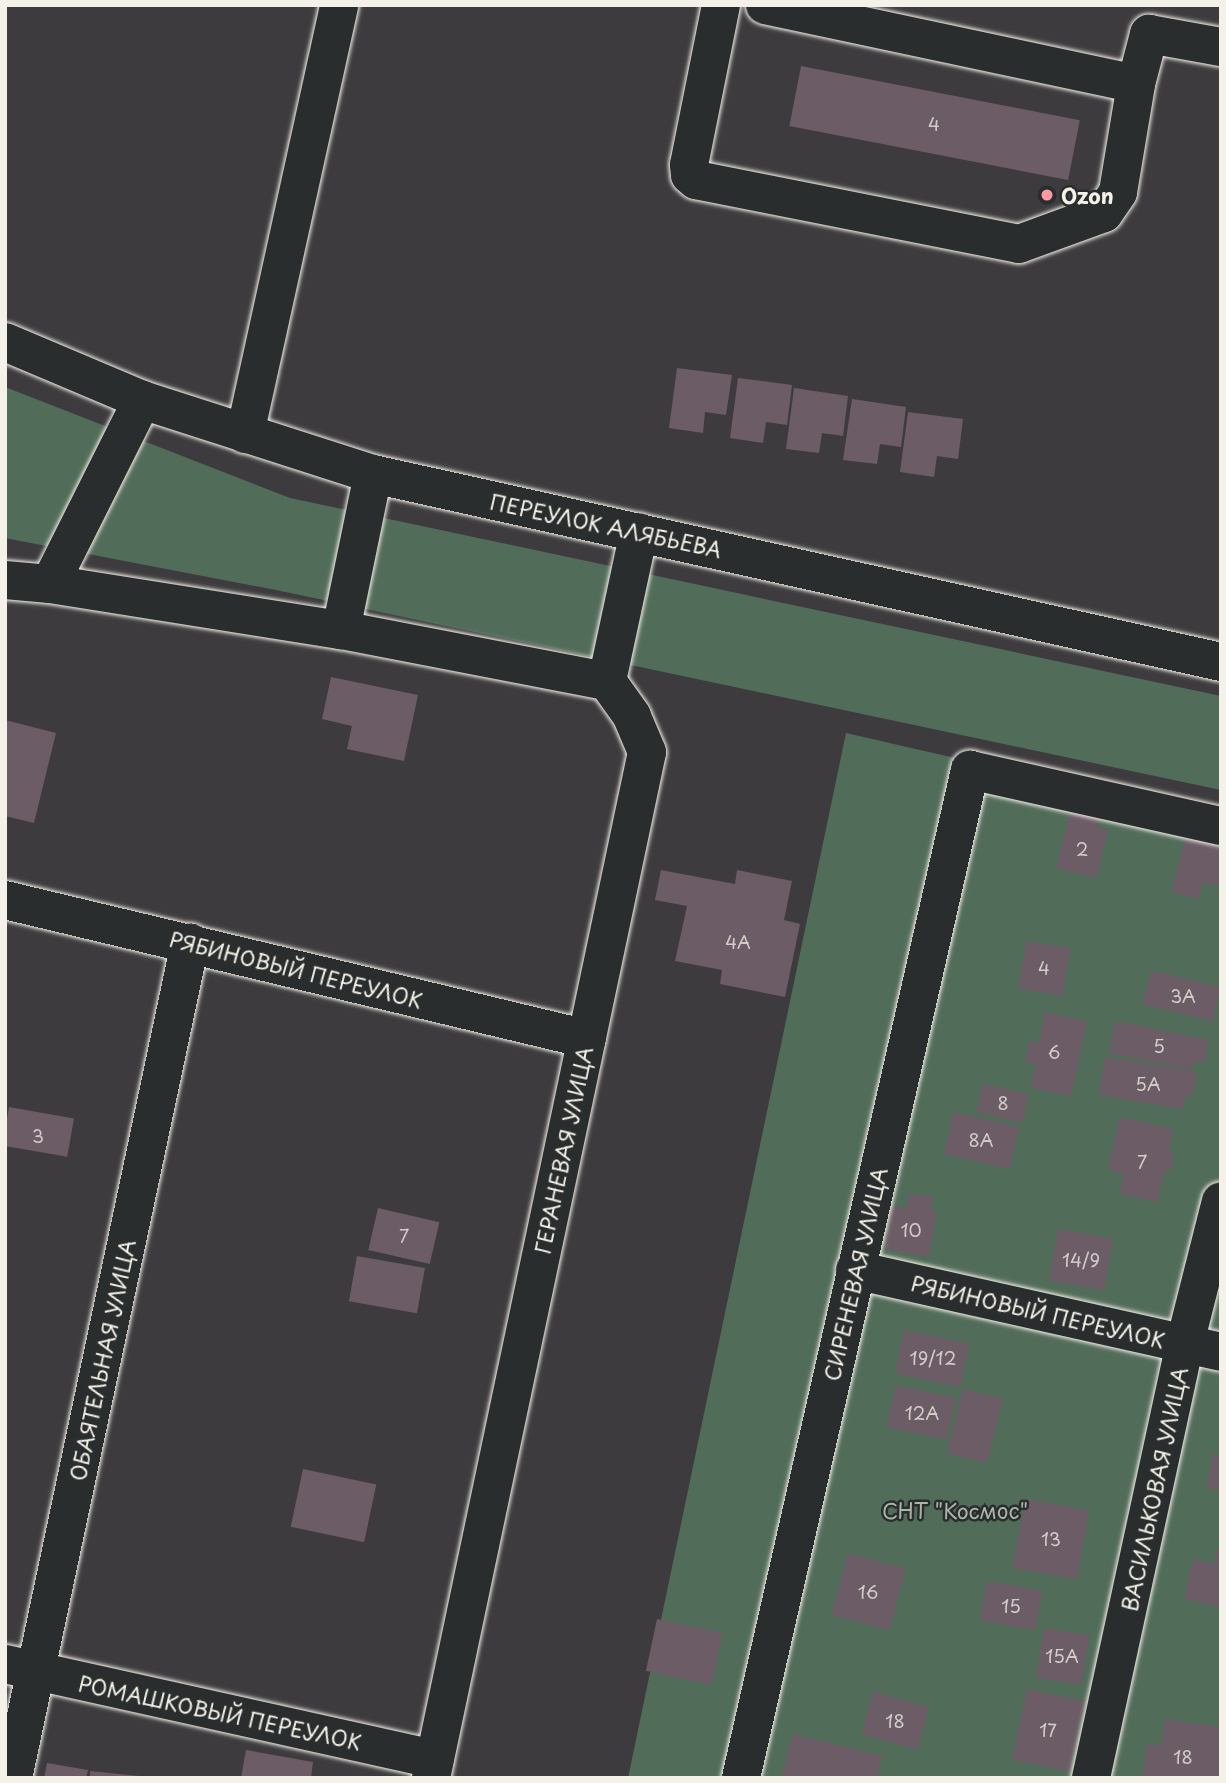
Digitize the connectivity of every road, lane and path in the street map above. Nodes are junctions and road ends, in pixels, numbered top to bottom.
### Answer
1 (339, 5) edge
2 (721, 5) edge
3 (765, 5) edge
4 (1152, 20) edge
5 (1221, 47) edge
6 (1136, 84) junction
7 (5, 342) edge
8 (142, 400) junction
9 (245, 434) junction
10 (373, 474) junction
11 (639, 532) junction
12 (5, 580) edge
13 (50, 584) junction
14 (341, 630) junction
15 (1221, 662) edge
16 (607, 681) junction
17 (1221, 826) edge
18 (5, 900) edge
19 (190, 943) junction
20 (587, 1039) junction
21 (1221, 1201) edge
22 (855, 1270) junction
23 (1203, 1348) edge
24 (20, 1668) edge
25 (433, 1769) edge
26 (13, 1778) edge
27 (741, 1778) edge
28 (1091, 1778) edge

1 - 9 main road
2 - 6 main road
3 - 6 main road
4 - 5 main road
4 - 6 main road
7 - 8 main road, ПЕРЕУЛОК АЛЯБЬЕВА
8 - 9 main road, ПЕРЕУЛОК АЛЯБЬЕВА
8 - 13 main road
9 - 10 main road, ПЕРЕУЛОК АЛЯБЬЕВА
10 - 11 main road, ПЕРЕУЛОК АЛЯБЬЕВА
10 - 14 main road
11 - 15 main road, ПЕРЕУЛОК АЛЯБЬЕВА
11 - 16 main road
12 - 13 main road
13 - 14 main road
14 - 16 main road
16 - 20 main road, ГЕРАНЕВАЯ УЛИЦА
17 - 22 main road, СИРЕНЕВАЯ УЛИЦА
18 - 19 main road, РЯБИНОВЫЙ ПЕРЕУЛОК
19 - 20 main road, РЯБИНОВЫЙ ПЕРЕУЛОК
19 - 24 main road, ОБАЯТЕЛЬНАЯ УЛИЦА
20 - 25 main road, ГЕРАНЕВАЯ УЛИЦА
21 - 23 main road, ВАСИЛЬКОВАЯ УЛИЦА
22 - 23 main road, РЯБИНОВЫЙ ПЕРЕУЛОК
22 - 27 main road, СИРЕНЕВАЯ УЛИЦА
23 - 28 main road, ВАСИЛЬКОВАЯ УЛИЦА
24 - 25 main road, РОМАШКОВЫЙ ПЕРЕУЛОК
24 - 26 main road, ОБАЯТЕЛЬНАЯ УЛИЦА

